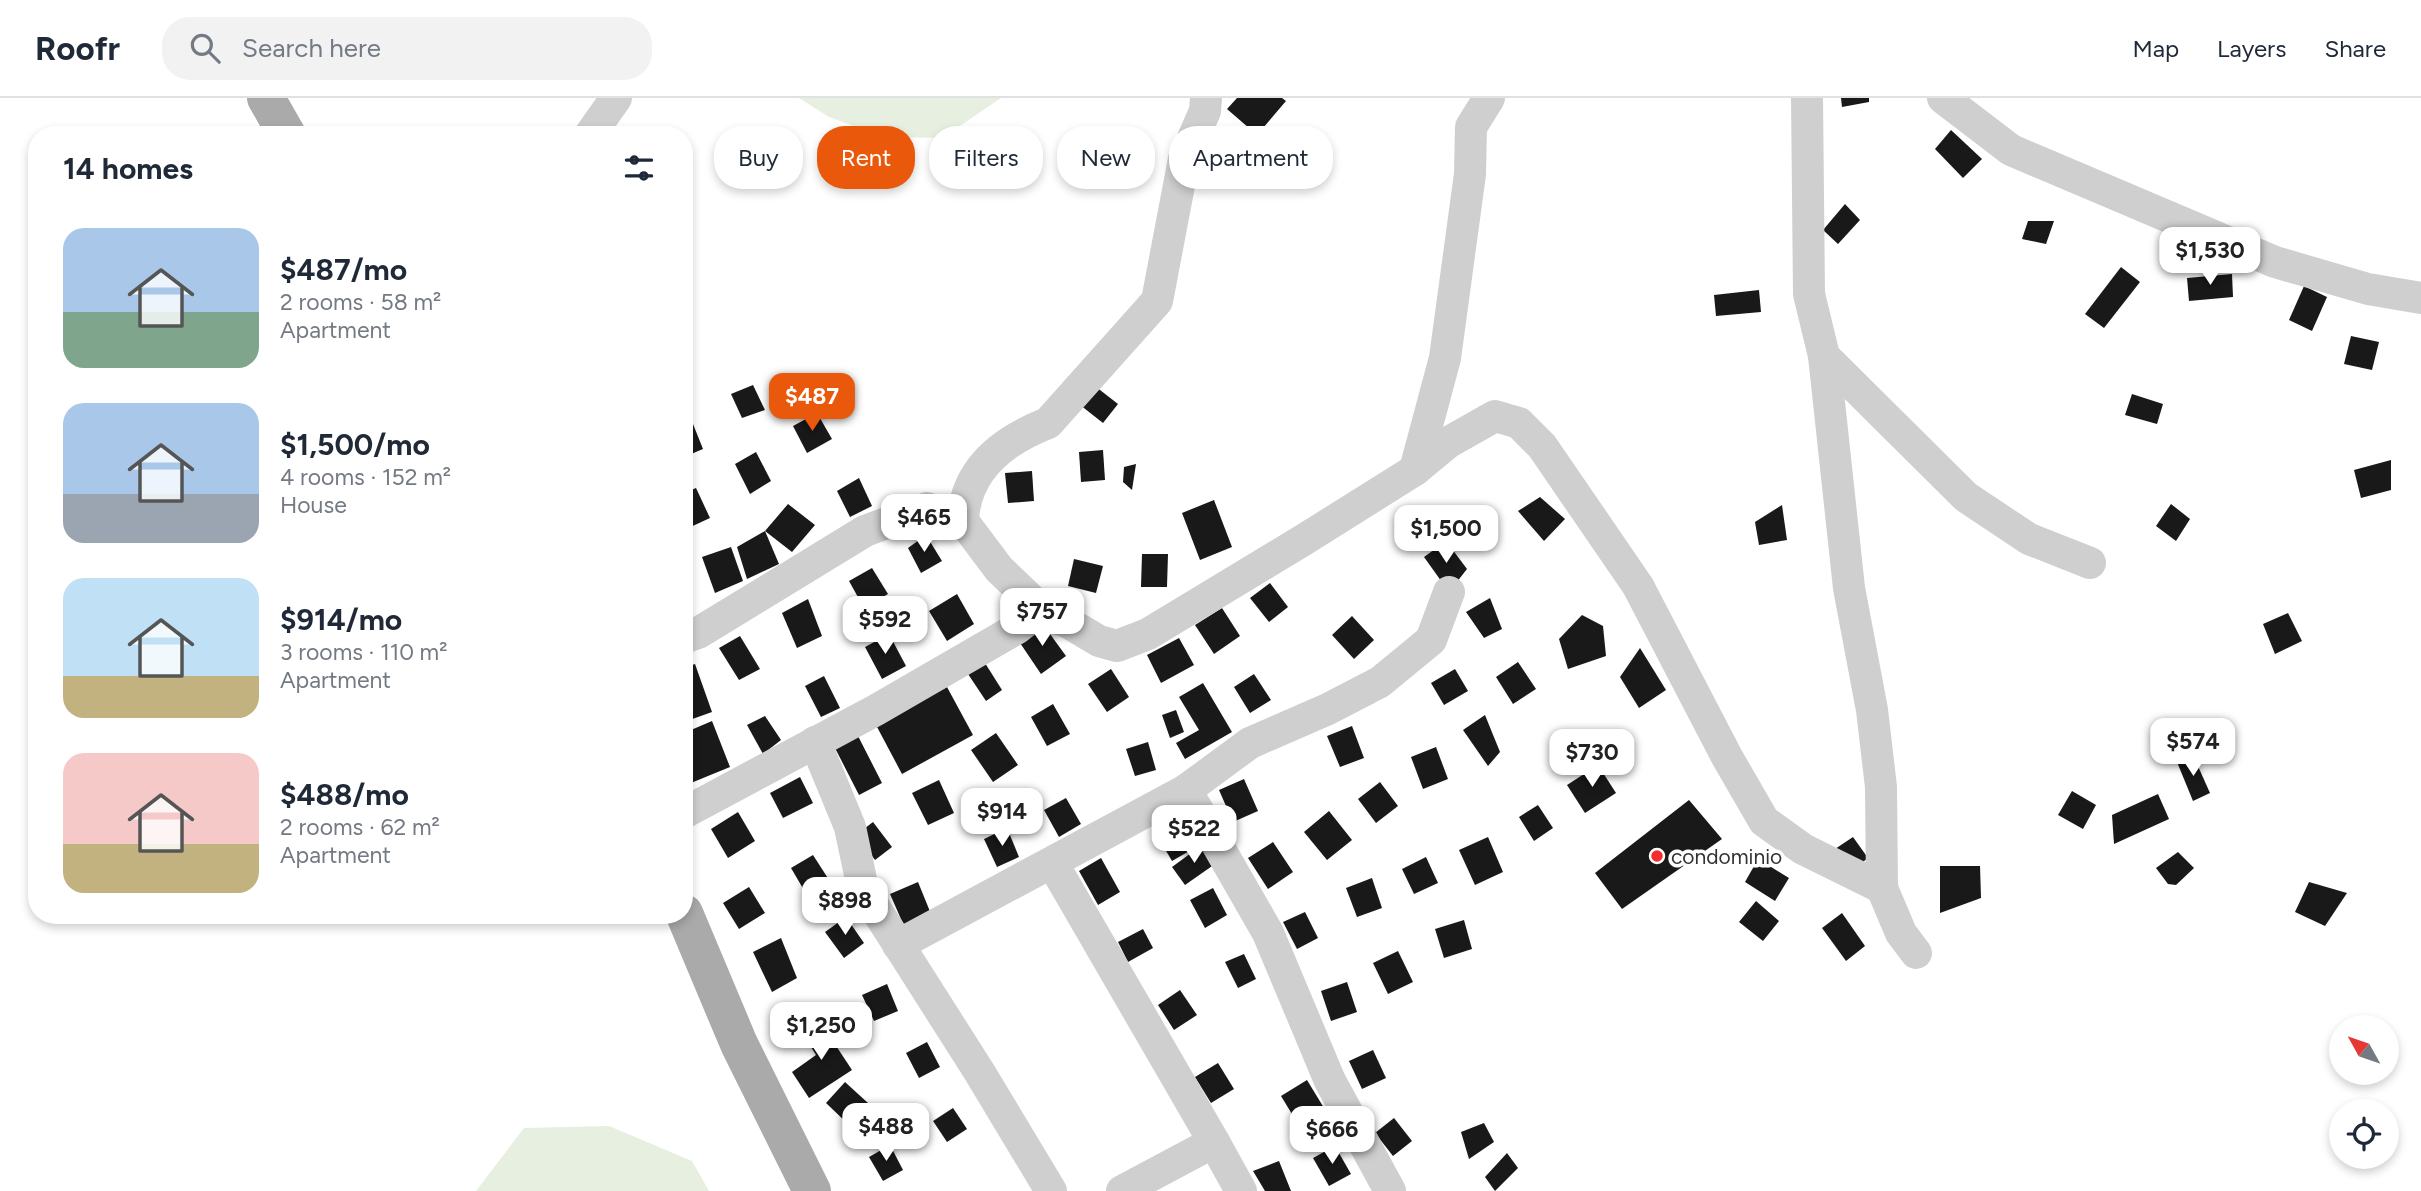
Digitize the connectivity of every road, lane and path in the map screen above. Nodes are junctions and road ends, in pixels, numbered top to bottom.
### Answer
1 (266, 98) edge
2 (616, 98) edge
3 (1206, 98) edge
4 (1489, 98) edge
5 (1807, 98) edge
6 (1943, 98) edge
7 (282, 126) edge
8 (596, 126) edge
9 (2421, 298) edge
10 (1824, 356) junction
11 (1415, 470) junction
12 (962, 521) junction
13 (2090, 563) dead end
14 (1449, 592) dead end
15 (1046, 614) junction
16 (693, 635) edge
17 (815, 741) junction
18 (1186, 790) junction
19 (693, 808) edge
20 (1053, 864) junction
21 (1882, 888) junction
22 (689, 924) edge
23 (898, 945) junction
24 (1916, 953) dead end
25 (1214, 1142) junction
26 (813, 1191) edge
27 (1051, 1191) edge
28 (1122, 1191) edge
29 (1241, 1191) edge
30 (1390, 1191) edge

1 - 7 main road
2 - 8 street
3 - 12 street
4 - 11 street
5 - 10 street
6 - 9 street
10 - 13 street
10 - 21 street
11 - 15 street
11 - 21 street
12 - 15 street
12 - 16 street
14 - 18 street
15 - 17 street
17 - 19 street
17 - 23 street
18 - 20 street
18 - 30 street
20 - 23 street
20 - 25 street
21 - 24 street
22 - 26 main road
23 - 27 street
25 - 28 street
25 - 29 street

